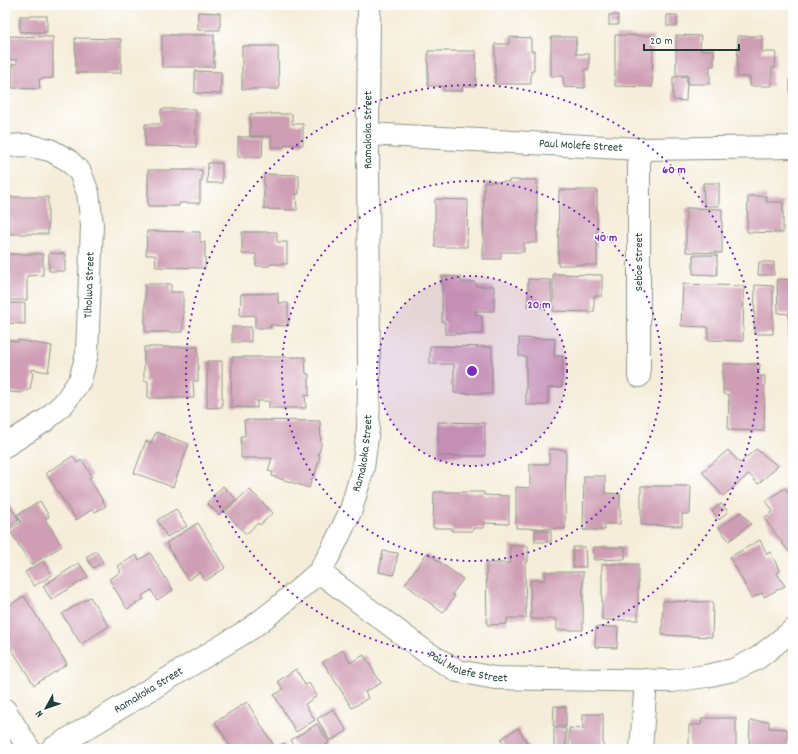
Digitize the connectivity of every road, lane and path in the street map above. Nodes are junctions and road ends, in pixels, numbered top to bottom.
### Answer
1 (369, 5) edge
2 (368, 134) junction
3 (5, 146) edge
4 (793, 147) edge
5 (639, 149) junction
6 (639, 376) dead end
7 (5, 446) edge
8 (318, 572) junction
9 (793, 630) edge
10 (646, 680) junction
11 (5, 710) edge
12 (29, 749) edge
13 (52, 749) edge
14 (641, 749) edge

1 - 2 street, Ramakoka Street
2 - 5 street, Paul Molefe Street
2 - 8 street, Ramakoka Street
3 - 7 street, Tlholwa Street
4 - 5 street, Paul Molefe Street
5 - 6 street, Seboe Street
8 - 10 street, Paul Molefe Street
8 - 13 street, Ramakoka Street
9 - 10 street, Paul Molefe Street
10 - 14 street
11 - 12 street

